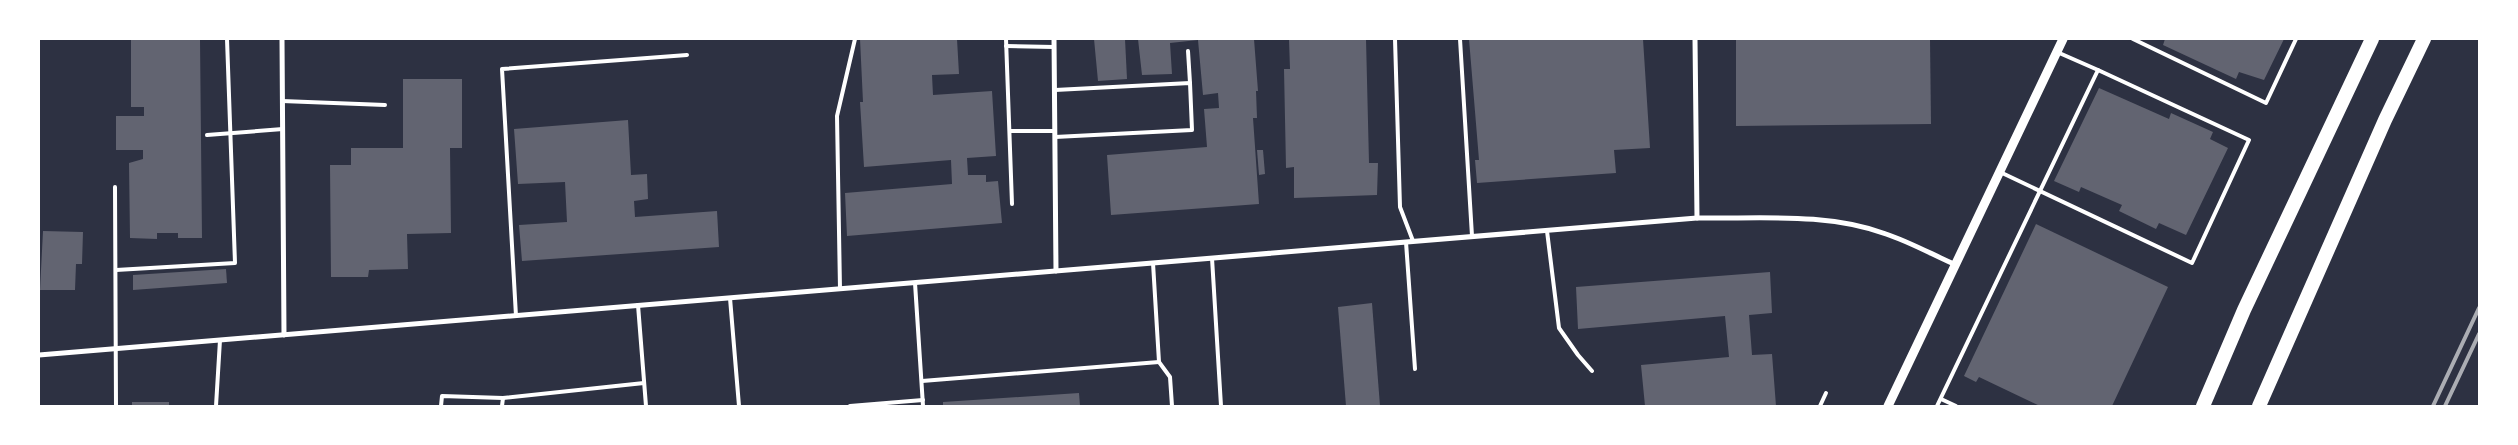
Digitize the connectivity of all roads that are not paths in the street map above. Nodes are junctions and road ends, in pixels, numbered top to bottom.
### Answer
1 (227, 39) edge
2 (282, 39) edge
3 (855, 39) edge
4 (1006, 39) edge
5 (1054, 39) edge
6 (1395, 39) edge
7 (1460, 39) edge
8 (1695, 39) edge
9 (2063, 39) edge
10 (2133, 39) edge
11 (2296, 39) edge
12 (2372, 39) edge
13 (2424, 39) edge
14 (1006, 46) junction
15 (1054, 47) junction
16 (1188, 51) dead end
17 (2057, 52) junction
18 (687, 56) dead end
19 (2098, 70) junction
20 (1190, 83) junction
21 (1054, 90) junction
22 (282, 101) junction
23 (385, 105) dead end
24 (283, 129) junction
25 (1010, 131) junction
26 (1055, 131) junction
27 (230, 134) junction
28 (207, 135) dead end
29 (1055, 137) junction
30 (2000, 172) junction
31 (116, 188) dead end
32 (2040, 191) junction
33 (1012, 204) dead end
34 (1697, 218) junction
35 (1547, 231) junction
36 (1472, 236) junction
37 (1406, 242) junction
38 (1413, 242) junction
39 (1212, 258) junction
40 (1153, 263) junction
41 (1956, 265) junction
42 (116, 270) junction
43 (1056, 271) junction
44 (915, 282) junction
45 (840, 289) junction
46 (730, 298) junction
47 (638, 305) junction
48 (516, 316) junction
49 (284, 335) junction
50 (220, 340) junction
51 (117, 348) junction
52 (39, 355) edge
53 (1159, 362) junction
54 (1414, 369) dead end
55 (1592, 370) dead end
56 (922, 381) junction
57 (644, 383) junction
58 (1826, 393) dead end
59 (502, 398) junction
60 (1940, 399) junction
61 (923, 400) junction
62 (116, 406) edge
63 (216, 406) edge
64 (441, 406) edge
65 (502, 406) edge
66 (646, 406) edge
67 (739, 406) edge
68 (850, 406) edge
69 (923, 406) edge
70 (1172, 406) edge
71 (1221, 406) edge
72 (1820, 406) edge
73 (1888, 406) edge
74 (1937, 406) edge
75 (1956, 406) edge
76 (2203, 406) edge
77 (2259, 406) edge

1 - 27 lane
2 - 22 street
3 - 45 lane
4 - 14 lane
5 - 15 street
6 - 38 lane
7 - 36 lane
8 - 34 street
9 - 17 street
10 - 11 lane
12 - 76 highway
13 - 77 highway
14 - 15 lane
14 - 25 lane
15 - 21 street
16 - 20 lane
17 - 19 lane
17 - 30 street
18 - 48 lane
19 - 32 lane
19 - 32 lane
20 - 21 lane
20 - 29 lane
21 - 26 street
22 - 23 lane
22 - 24 street
24 - 27 lane
24 - 49 street
25 - 26 lane
25 - 33 lane
26 - 29 street
27 - 28 lane
27 - 42 lane
29 - 43 street
30 - 32 lane
30 - 41 street
31 - 42 lane
32 - 60 lane
34 - 35 street
34 - 41 street
35 - 36 street
35 - 55 lane
36 - 38 street
37 - 38 street
37 - 39 street
37 - 54 lane
39 - 40 street
39 - 71 lane
40 - 43 street
40 - 53 lane
41 - 73 street
42 - 51 lane
43 - 44 street
44 - 45 street
44 - 56 lane
45 - 46 street
46 - 47 street
46 - 67 lane
47 - 48 street
47 - 57 lane
48 - 49 street
49 - 50 street
50 - 51 street
50 - 63 lane
51 - 52 street
51 - 62 lane
53 - 56 lane
53 - 70 lane
56 - 61 lane
57 - 59 lane
57 - 66 lane
58 - 72 lane
59 - 64 lane
59 - 65 lane
60 - 74 lane
60 - 75 lane
61 - 68 lane
61 - 69 lane

